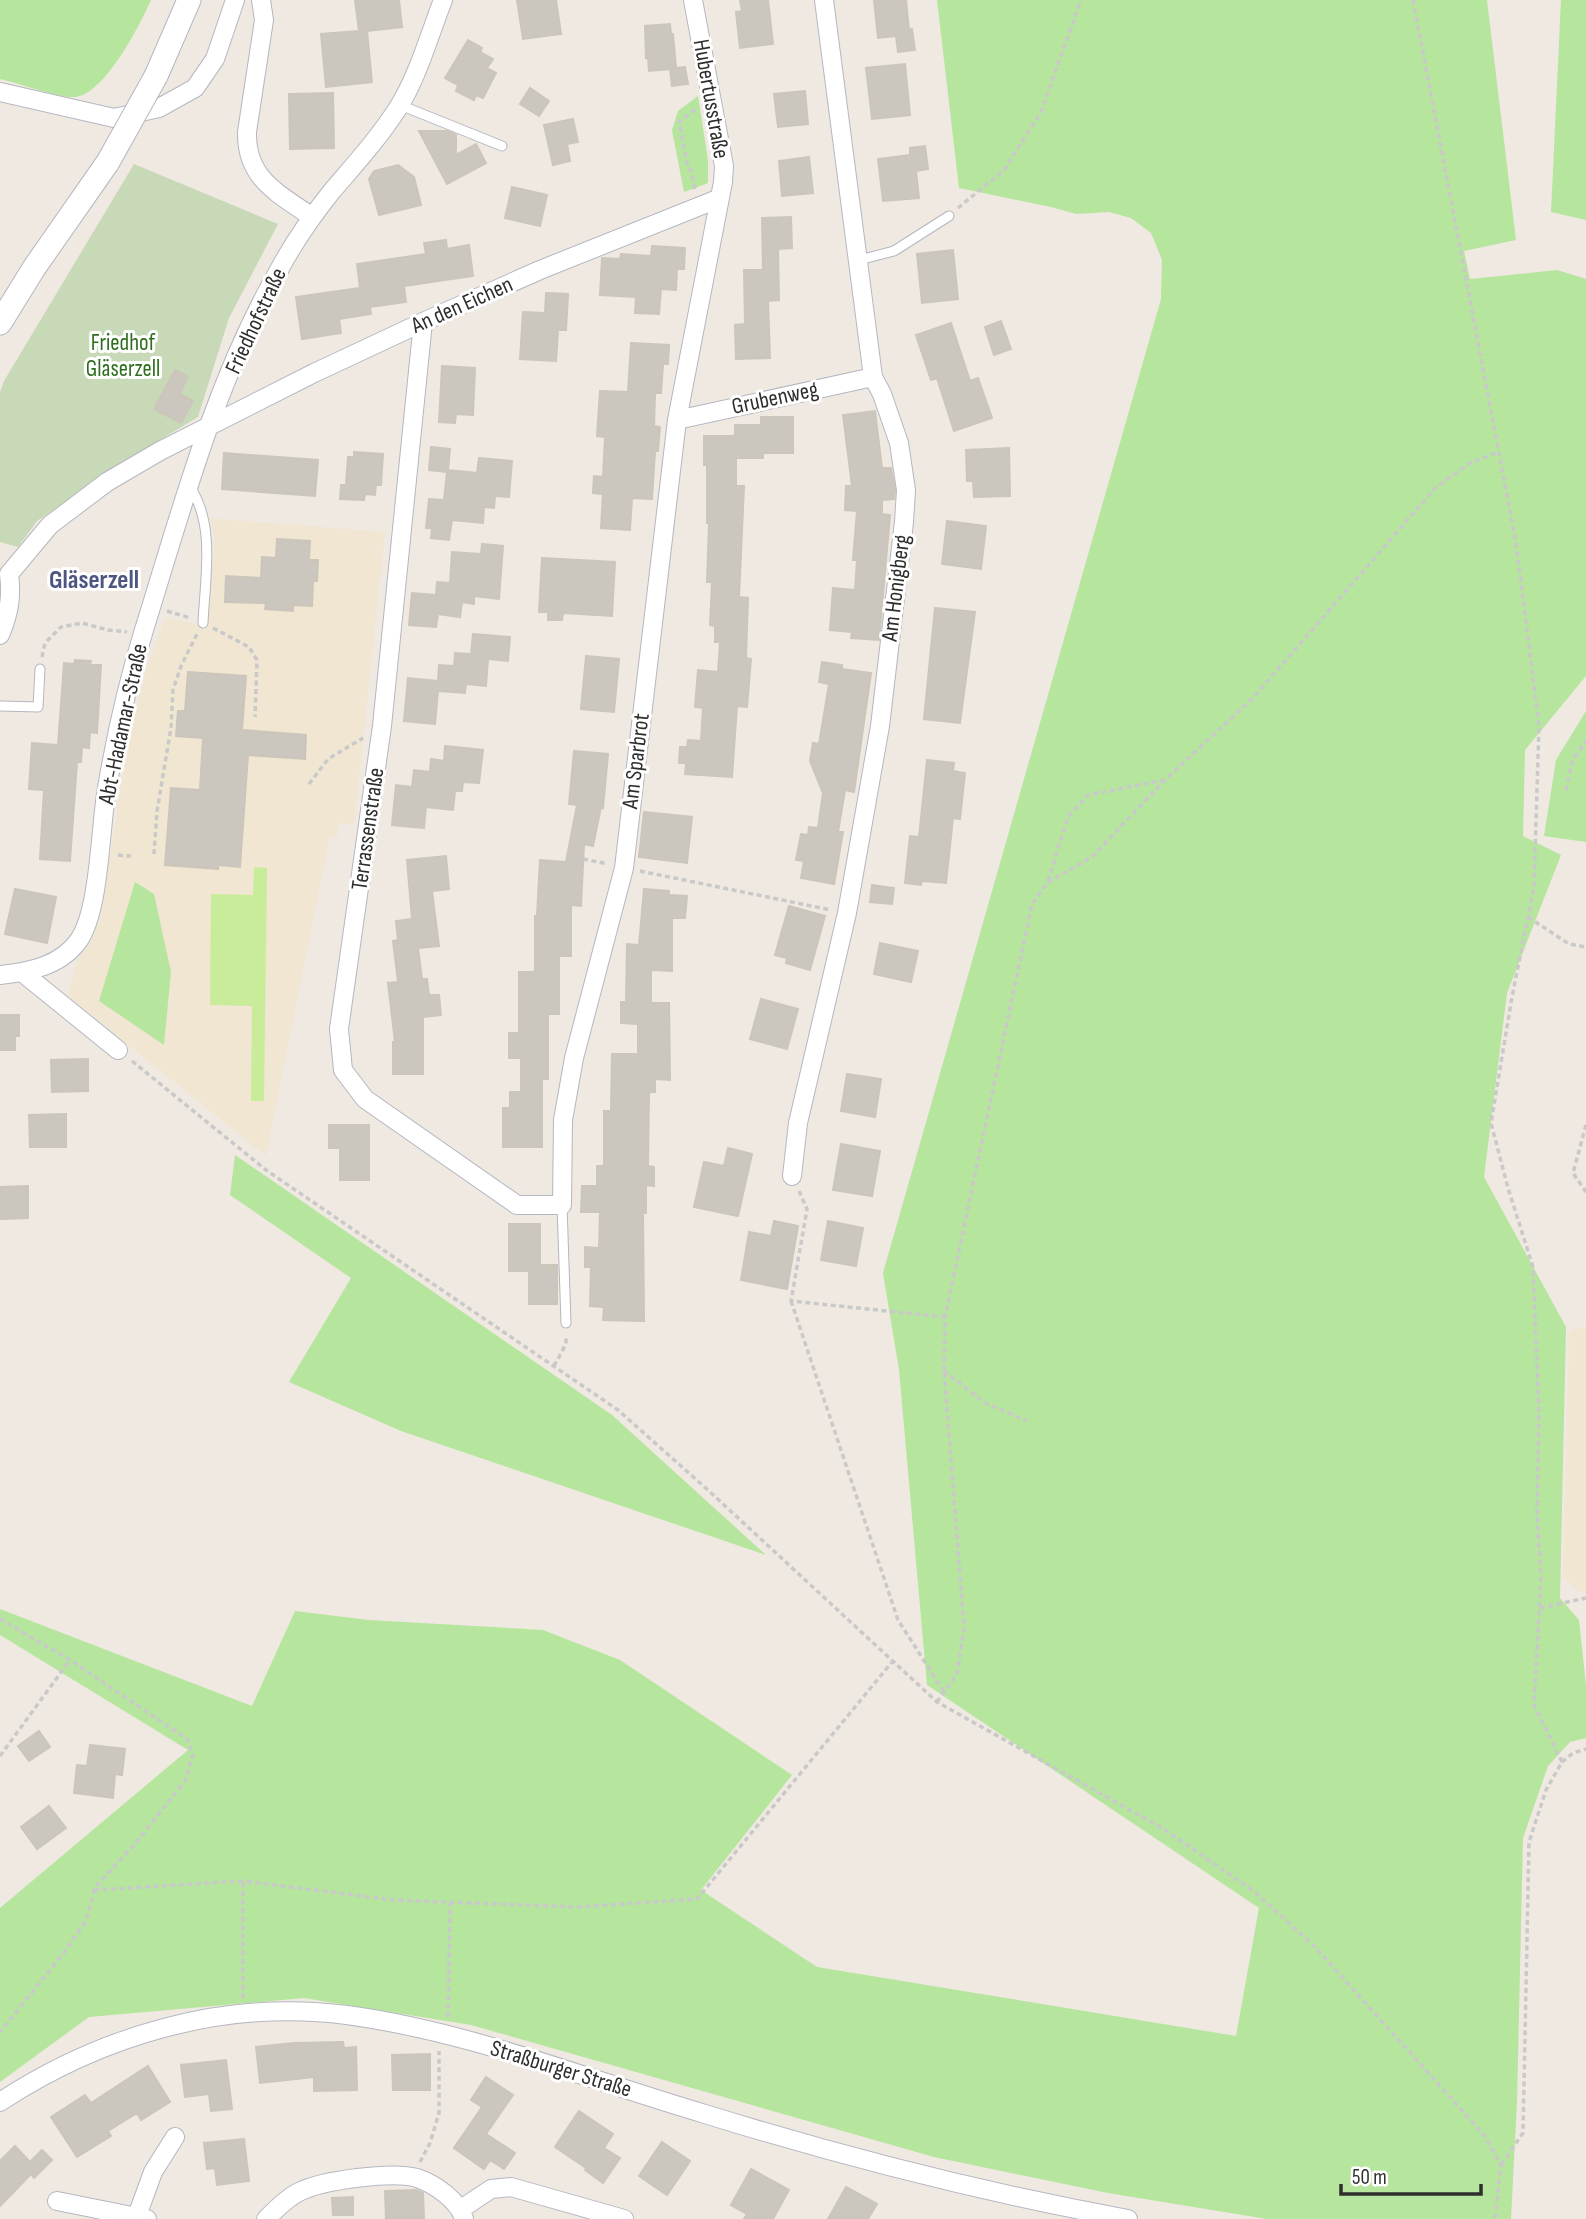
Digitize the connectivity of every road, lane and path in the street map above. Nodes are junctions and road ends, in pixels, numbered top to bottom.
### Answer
1 (189, 0) edge
2 (235, 0) edge
3 (261, 0) edge
4 (443, 0) edge
5 (693, 0) edge
6 (824, 0) edge
7 (1081, 0) edge
8 (1413, 0) edge
9 (0, 92) edge
10 (711, 98) junction
11 (400, 105) junction
12 (502, 146) dead end
13 (720, 198) junction
14 (699, 205) junction
15 (949, 216) joint
16 (312, 218) junction
17 (859, 260) junction
18 (423, 322) junction
19 (0, 323) edge
20 (873, 377) junction
21 (677, 420) junction
22 (209, 426) junction
23 (1498, 452) junction
24 (188, 484) junction
25 (5, 572) edge
26 (170, 611) dead end
27 (184, 616) dead end
28 (203, 623) junction
29 (108, 631) dead end
30 (0, 635) edge
31 (40, 668) joint
32 (0, 706) edge
33 (255, 717) dead end
34 (382, 726) junction
35 (1586, 741) edge
36 (1165, 780) junction
37 (309, 784) dead end
38 (1566, 790) dead end
39 (154, 854) dead end
40 (583, 859) dead end
41 (624, 868) junction
42 (1047, 883) junction
43 (847, 913) junction
44 (1528, 916) junction
45 (1586, 947) edge
46 (23, 973) junction
47 (0, 975) edge
48 (118, 1050) joint
49 (1586, 1125) edge
50 (792, 1176) joint
51 (1586, 1192) edge
52 (562, 1205) junction
53 (791, 1301) junction
54 (945, 1317) junction
55 (566, 1323) joint
56 (554, 1367) junction
57 (944, 1371) junction
58 (1027, 1421) dead end
59 (1586, 1598) edge
60 (1539, 1608) junction
61 (0, 1619) edge
62 (70, 1660) junction
63 (892, 1662) junction
64 (944, 1692) junction
65 (937, 1702) junction
66 (1586, 1749) edge
67 (0, 1756) edge
68 (1562, 1762) junction
69 (243, 1881) junction
70 (94, 1890) junction
71 (450, 1902) junction
72 (243, 2014) junction
73 (0, 2032) edge
74 (447, 2035) junction
75 (0, 2102) edge
76 (175, 2137) dead end
77 (1501, 2165) junction
78 (414, 2177) junction
79 (57, 2201) dead end
80 (463, 2214) edge
81 (142, 2218) edge
82 (266, 2219) edge
83 (624, 2219) edge
84 (1128, 2219) edge
85 (1496, 2219) edge

1 - 19 main road, bridge
2 - 9 street
3 - 16 street
4 - 11 street
5 - 10 street, Hubertusstraße
6 - 17 street, Am Honigberg
7 - 15 path
8 - 23 path
10 - 13 street, Hubertusstraße
10 - 14 path
11 - 12 lane
11 - 16 street
13 - 14 street, An den Eichen
13 - 21 street, Am Sparbrot
14 - 18 street, An den Eichen
15 - 17 lane
16 - 22 street, Friedhofstraße
17 - 20 street, Am Honigberg
18 - 22 street, An den Eichen
18 - 34 street, Terrassenstraße
20 - 21 street, Grubenweg
20 - 43 street, Am Honigberg
21 - 41 street, Am Sparbrot
22 - 24 street, Abt-Hadamar-Straße
22 - 25 street
23 - 36 path
23 - 44 path
24 - 28 lane
24 - 46 street, Abt-Hadamar-Straße
25 - 30 street
26 - 27 path
28 - 33 path
28 - 39 path
29 - 31 path
31 - 32 lane
34 - 37 path
34 - 52 street, Terrassenstraße
35 - 38 path
36 - 42 path
36 - 42 path
40 - 41 path
41 - 43 path
41 - 52 street, Am Sparbrot
42 - 54 path
43 - 50 street, Am Honigberg
44 - 45 path
44 - 60 path
46 - 47 street, Abt-Hadamar-Straße
46 - 48 street
48 - 56 path
49 - 51 path
50 - 53 path
52 - 55 lane, Am Sparbrot
53 - 54 path
53 - 64 path
54 - 57 path
55 - 56 path
56 - 63 path
57 - 58 path
57 - 64 path
59 - 60 path
60 - 68 path
61 - 62 path
62 - 67 path
62 - 70 path
63 - 65 path
63 - 71 path
64 - 65 path
65 - 77 path
66 - 68 path
68 - 77 path
69 - 70 path
69 - 71 path
69 - 72 path
70 - 73 path
71 - 74 path
72 - 74 street, Straßburger Straße
72 - 75 street, Straßburger Straße
74 - 78 path
74 - 84 street, Straßburger Straße
76 - 81 street
77 - 85 path
78 - 80 street
78 - 82 street
79 - 81 street
80 - 83 street

